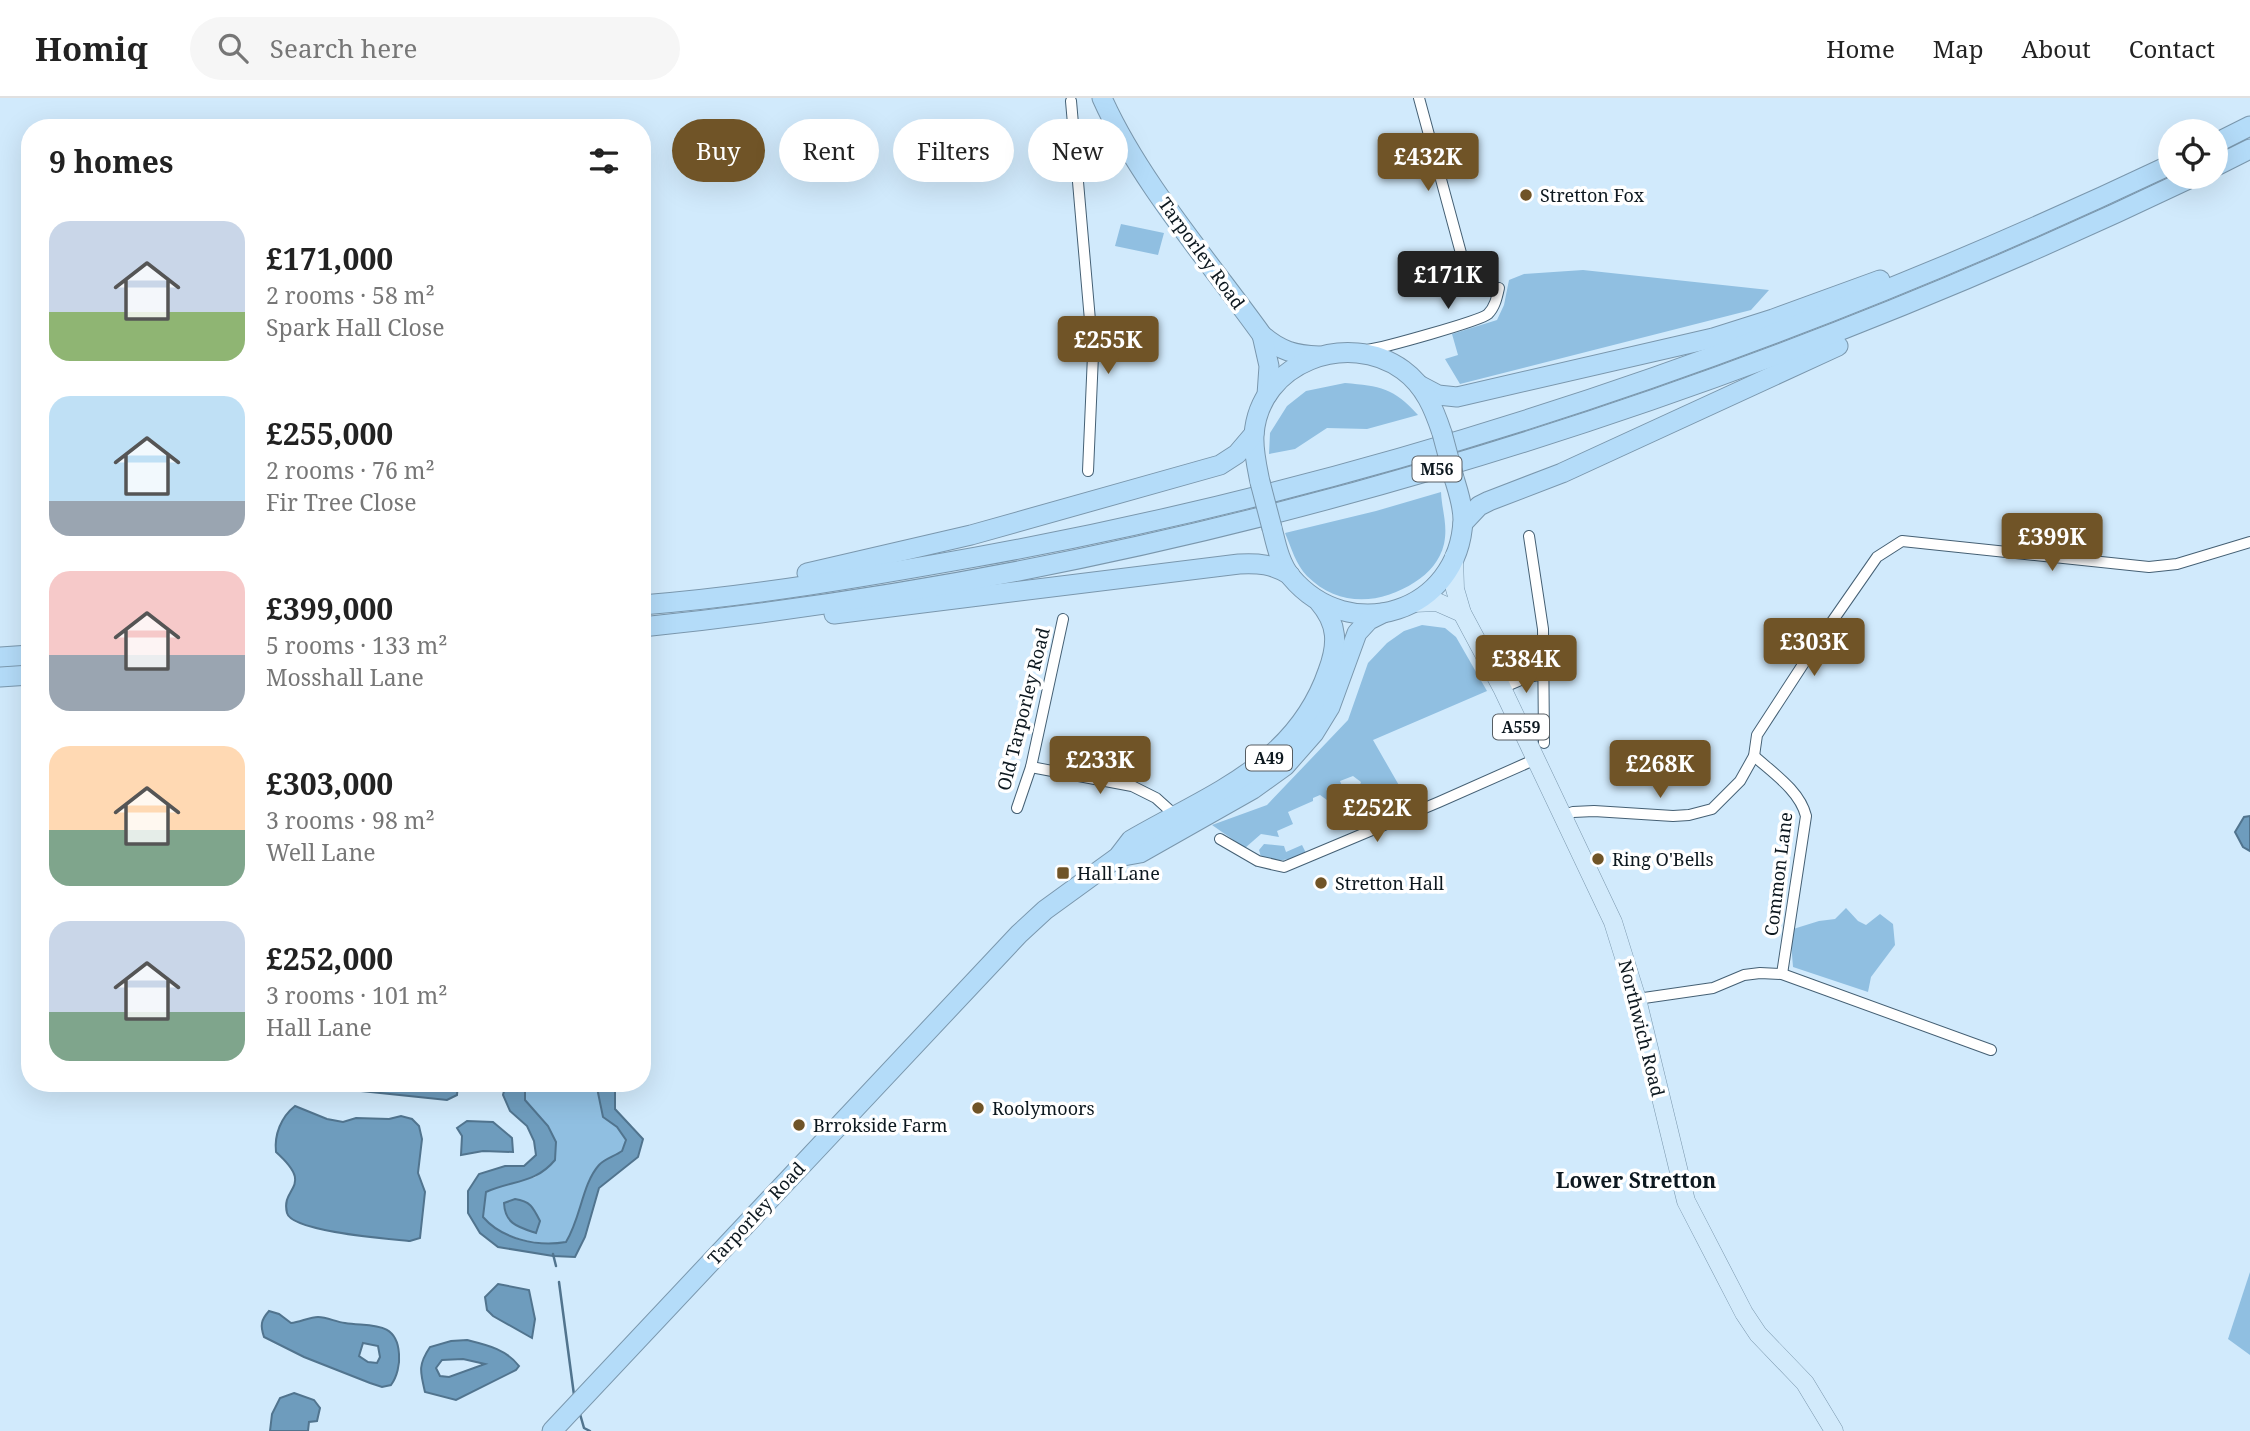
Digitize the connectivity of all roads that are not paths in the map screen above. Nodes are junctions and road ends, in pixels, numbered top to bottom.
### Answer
1 (1102, 98) edge
2 (1419, 98) edge
3 (1071, 102) dead end
4 (1073, 119) edge
5 (2250, 126) edge
6 (2228, 137) edge
7 (2250, 149) edge
8 (1129, 150) joint
9 (2228, 160) edge
10 (2158, 171) edge
11 (1078, 182) edge
12 (2168, 189) edge
13 (2018, 236) junction
14 (1468, 279) dead end
15 (1967, 280) junction
16 (1499, 288) dead end
17 (1262, 335) junction
18 (1408, 341) junction
19 (1358, 352) junction
20 (1319, 356) junction
21 (1401, 360) junction
22 (1419, 385) junction
23 (1266, 395) junction
24 (1249, 441) junction
25 (1088, 471) dead end
26 (1463, 523) junction
27 (1529, 536) dead end
28 (2250, 542) edge
29 (1454, 556) junction
30 (1283, 571) junction
31 (694, 601) junction
32 (1319, 602) junction
33 (1413, 603) junction
34 (651, 604) edge
35 (1383, 613) junction
36 (1462, 613) junction
37 (1063, 619) dead end
38 (696, 622) junction
39 (651, 626) edge
40 (21, 656) edge
41 (0, 657) edge
42 (1543, 674) junction
43 (21, 676) edge
44 (0, 677) edge
45 (1502, 688) junction
46 (1540, 751) junction
47 (1754, 756) junction
48 (1031, 767) junction
49 (1017, 808) dead end
50 (1174, 816) junction
51 (1563, 816) junction
52 (1194, 823) junction
53 (1220, 839) dead end
54 (1118, 857) junction
55 (1782, 974) junction
56 (1637, 999) junction
57 (1991, 1050) dead end
58 (552, 1431) edge
59 (1834, 1431) edge

1 - 8 highway, Tarporley Road
2 - 14 street
3 - 4 street
5 - 6 highway
7 - 9 highway
8 - 17 highway, Tarporley Road
10 - 13 highway, M56
11 - 25 street
12 - 15 highway, M56
13 - 22 highway, M56
13 - 31 highway, M56
15 - 26 highway, M56
15 - 38 highway, M56
16 - 18 street
17 - 20 highway, Tarporley Road
17 - 23 highway, Tarporley Road
18 - 19 street
18 - 21 street
19 - 20 highway
19 - 21 highway
20 - 23 highway
21 - 22 highway
22 - 26 highway, bridge
23 - 24 highway
24 - 30 highway, bridge
24 - 31 highway, M56
26 - 29 highway
27 - 42 street
28 - 47 street
29 - 33 highway
29 - 36 main road, Northwich Road / A559
30 - 32 highway
30 - 38 highway, M56
31 - 34 highway, M56
32 - 35 highway
32 - 50 highway, Tarporley Road / A49
33 - 35 highway
33 - 36 main road
35 - 52 highway, Tarporley Road / A49
36 - 45 main road, Northwich Road / A559
37 - 48 street, Old Tarporley Road
38 - 39 highway, M56
40 - 41 highway
42 - 45 street
42 - 46 street
43 - 44 highway
45 - 46 main road, Northwich Road / A559
46 - 51 main road, Northwich Road / A559
46 - 53 street
47 - 51 street
47 - 55 street, Common Lane
48 - 49 street, Old Tarporley Road
48 - 50 street
50 - 52 street
50 - 54 highway, Tarporley Road / A49
51 - 56 main road, Northwich Road / A559
52 - 54 highway, Tarporley Road / A49
54 - 58 highway, Tarporley Road / A49
55 - 56 street
55 - 57 street
56 - 59 main road, Northwich Road / A559

